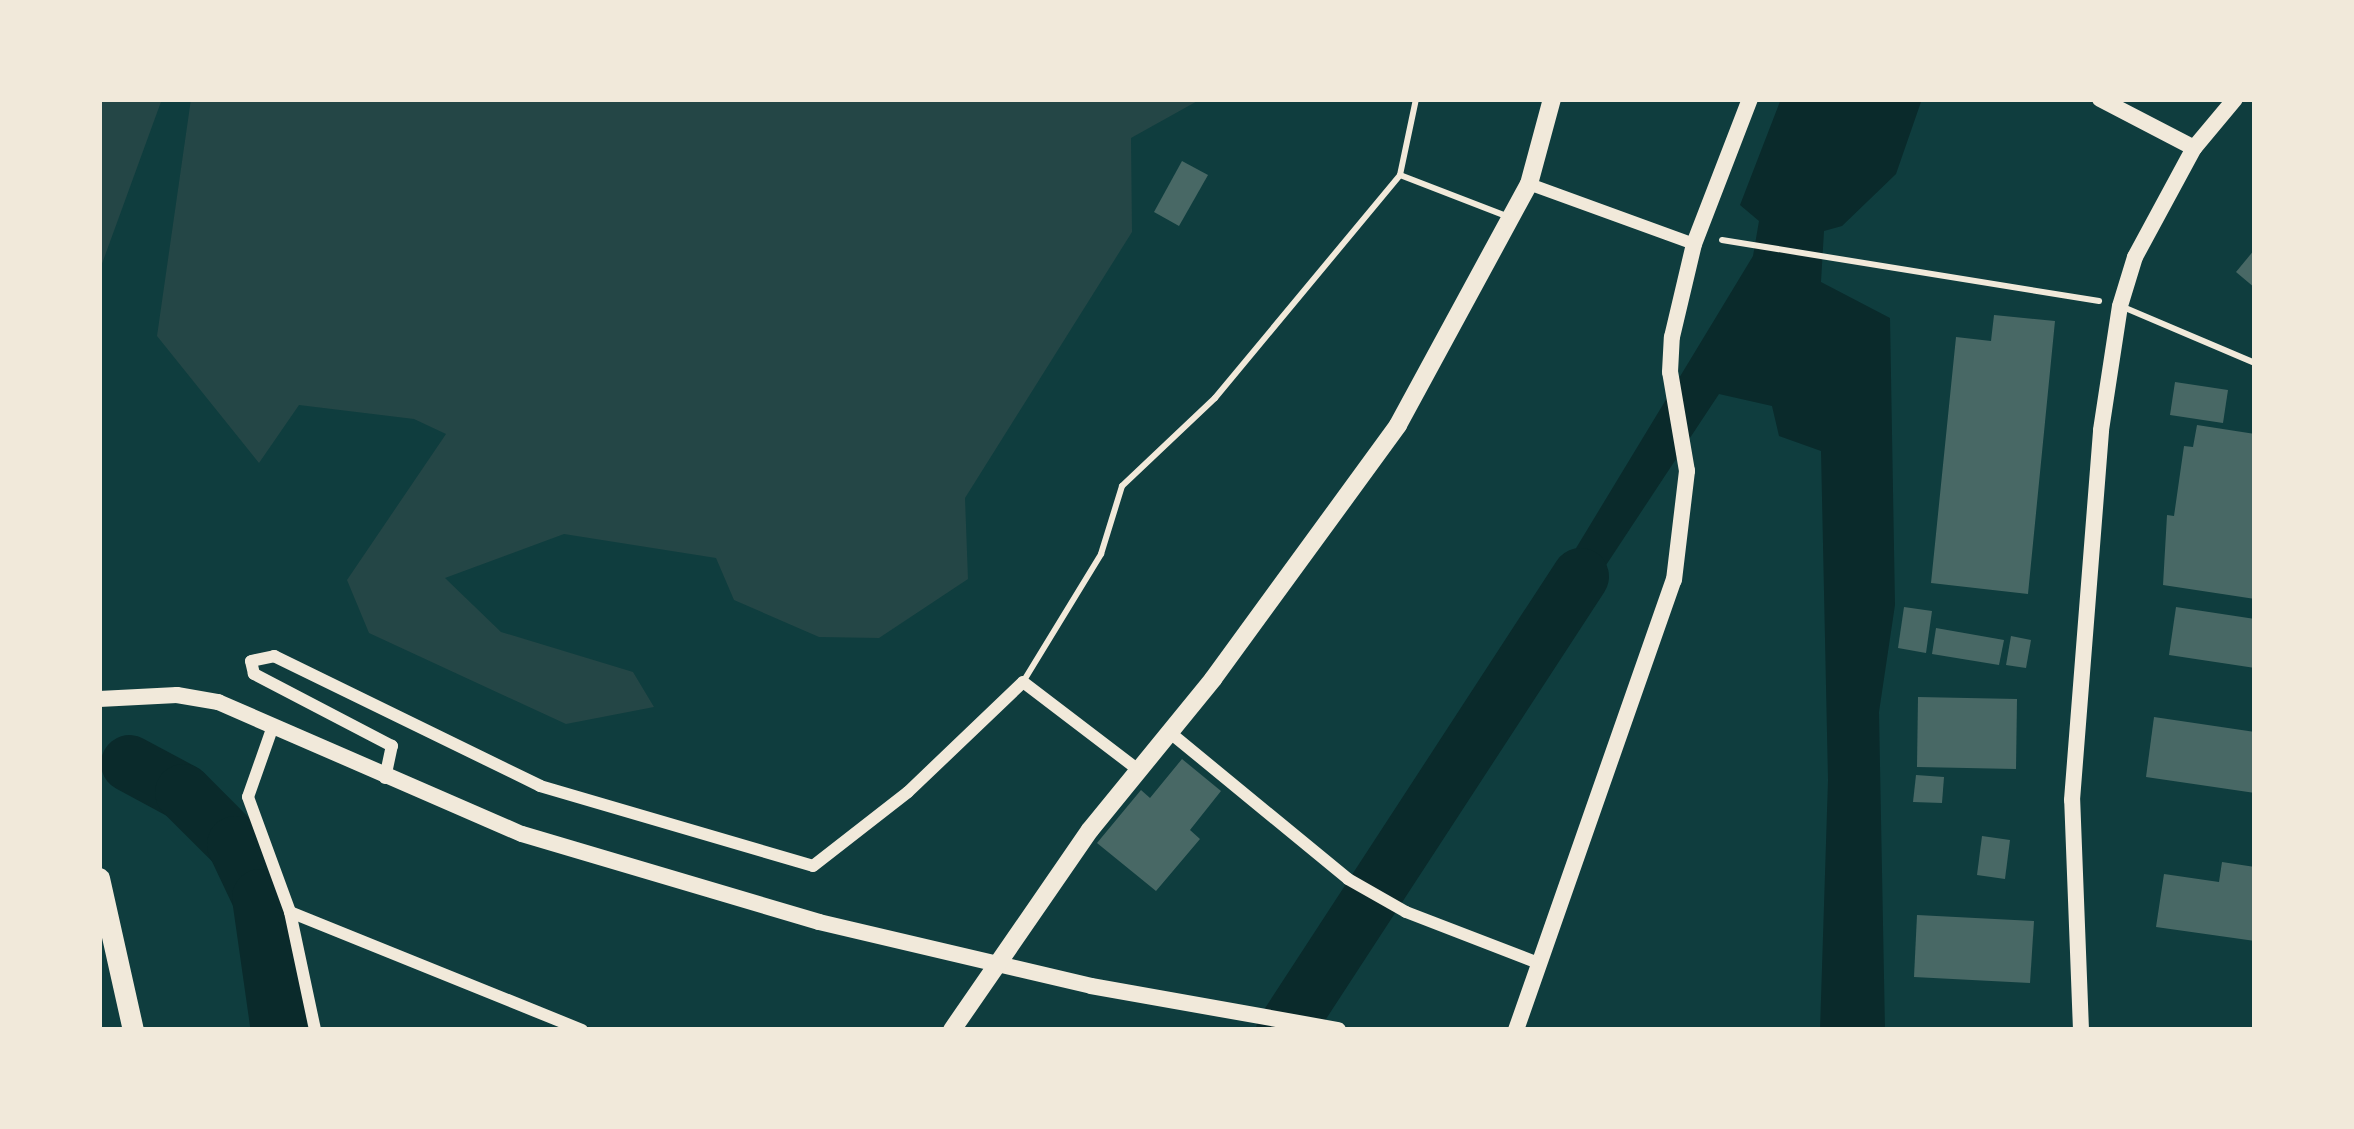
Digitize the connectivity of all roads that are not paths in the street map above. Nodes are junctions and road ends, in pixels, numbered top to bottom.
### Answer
1 (1416, 99) edge
2 (1552, 99) edge
3 (1750, 99) edge
4 (2100, 99) edge
5 (2235, 99) edge
6 (2194, 148) junction
7 (1400, 175) junction
8 (1529, 184) junction
9 (1511, 218) junction
10 (1694, 244) junction
11 (2120, 306) junction
12 (2255, 364) edge
13 (1023, 682) junction
14 (99, 699) edge
15 (273, 726) junction
16 (1167, 730) junction
17 (1137, 770) junction
18 (385, 778) junction
19 (99, 878) edge
20 (290, 912) junction
21 (1538, 963) junction
22 (1002, 964) junction
23 (1335, 1029) edge
24 (133, 1030) edge
25 (315, 1030) edge
26 (582, 1030) edge
27 (952, 1030) edge
28 (1516, 1030) edge
29 (2081, 1030) edge

1 - 7 lane
2 - 8 main road
3 - 10 street
4 - 6 street
5 - 6 street
6 - 11 street
7 - 9 lane
7 - 13 lane
8 - 9 main road
8 - 10 street
9 - 16 main road
10 - 21 street
11 - 12 lane
11 - 29 street
13 - 17 street
13 - 18 street
14 - 15 street
15 - 18 street
15 - 20 street
16 - 17 main road
16 - 21 street
17 - 22 main road
18 - 22 street
19 - 24 main road
20 - 25 street
20 - 26 street
21 - 28 street
22 - 23 street
22 - 27 main road

